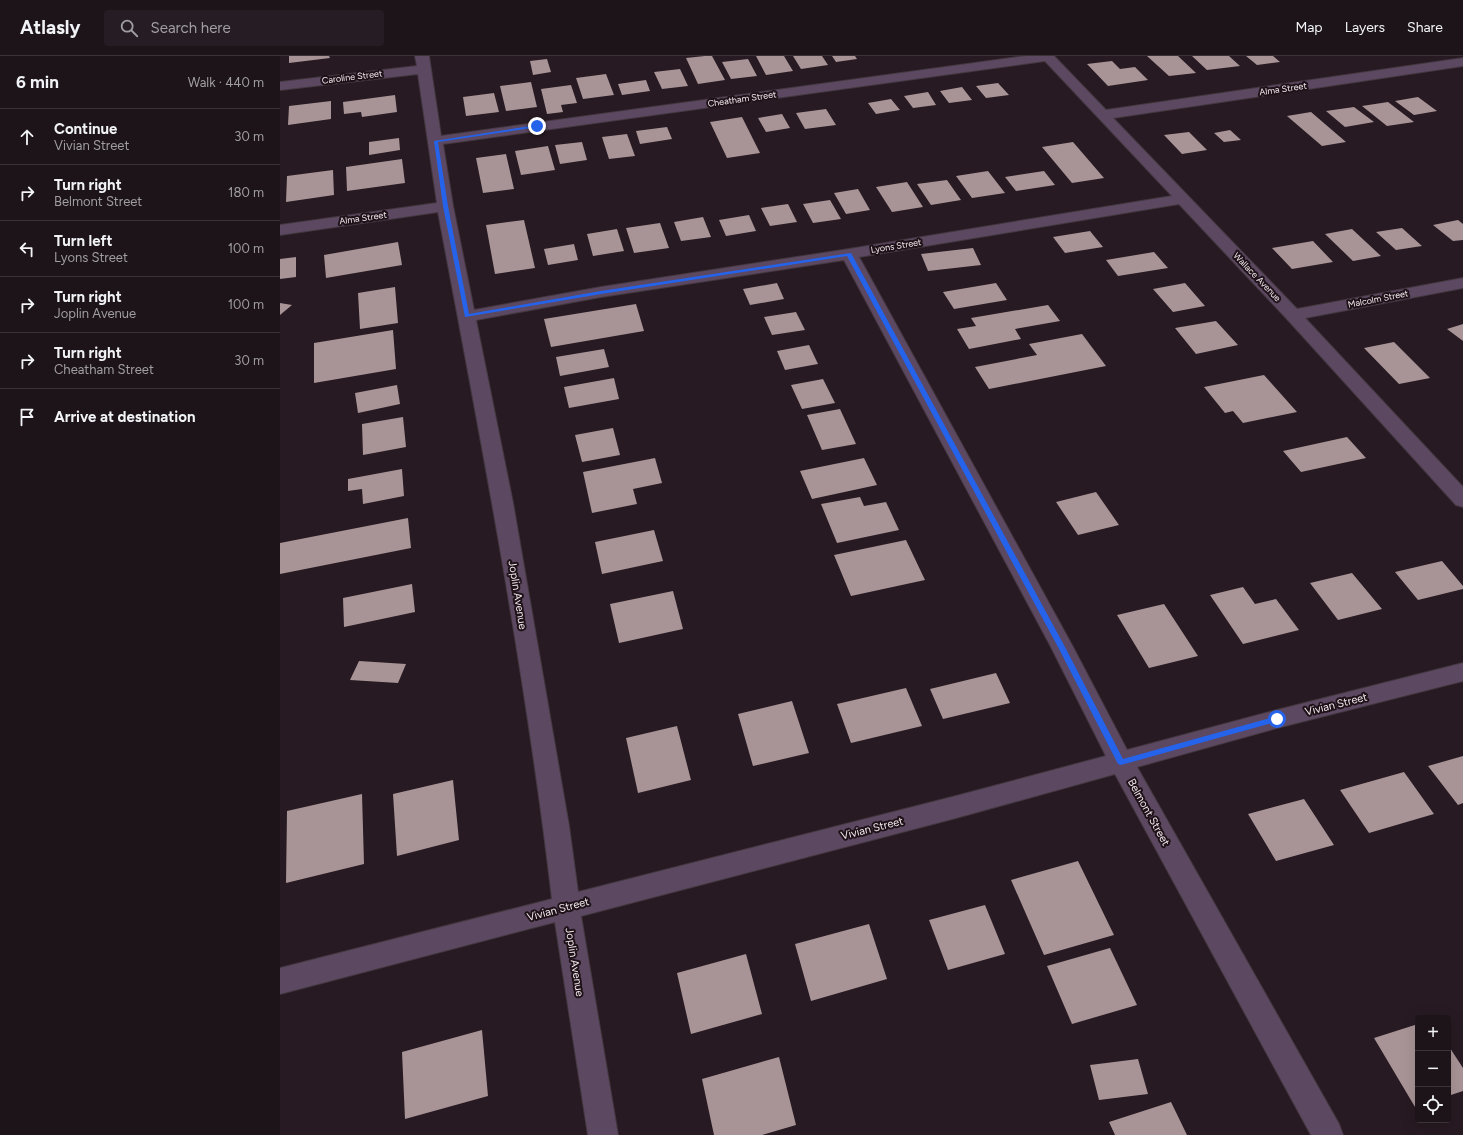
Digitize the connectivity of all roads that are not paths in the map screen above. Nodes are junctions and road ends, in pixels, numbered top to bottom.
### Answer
1 (1048, 57) edge
2 (423, 62) edge
3 (1463, 62) edge
4 (280, 86) edge
5 (1104, 115) junction
6 (436, 141) junction
7 (1182, 199) junction
8 (445, 206) junction
9 (280, 230) edge
10 (849, 254) junction
11 (1463, 283) edge
12 (1293, 315) junction
13 (467, 316) junction
14 (1463, 500) edge
15 (1463, 672) edge
16 (1121, 762) junction
17 (566, 907) junction
18 (280, 981) edge
19 (603, 1135) edge
20 (1328, 1135) edge

1 - 5 street, Wallace Avenue
1 - 6 street, Cheatham Street
2 - 4 street, Caroline Street
2 - 6 street, Joplin Avenue
3 - 5 street, Alma Street
5 - 7 street, Wallace Avenue
6 - 8 street, Joplin Avenue
7 - 10 street, Lyons Street
7 - 12 street, Wallace Avenue
8 - 9 street, Alma Street
8 - 13 street, Joplin Avenue
10 - 13 street, Lyons Street
10 - 16 street, Belmont Street
11 - 12 street, Malcolm Street
12 - 14 street, Wallace Avenue
13 - 17 street, Joplin Avenue
15 - 16 street, Vivian Street
16 - 17 street, Vivian Street
16 - 20 street, Belmont Street
17 - 18 street, Vivian Street
17 - 19 street, Joplin Avenue

